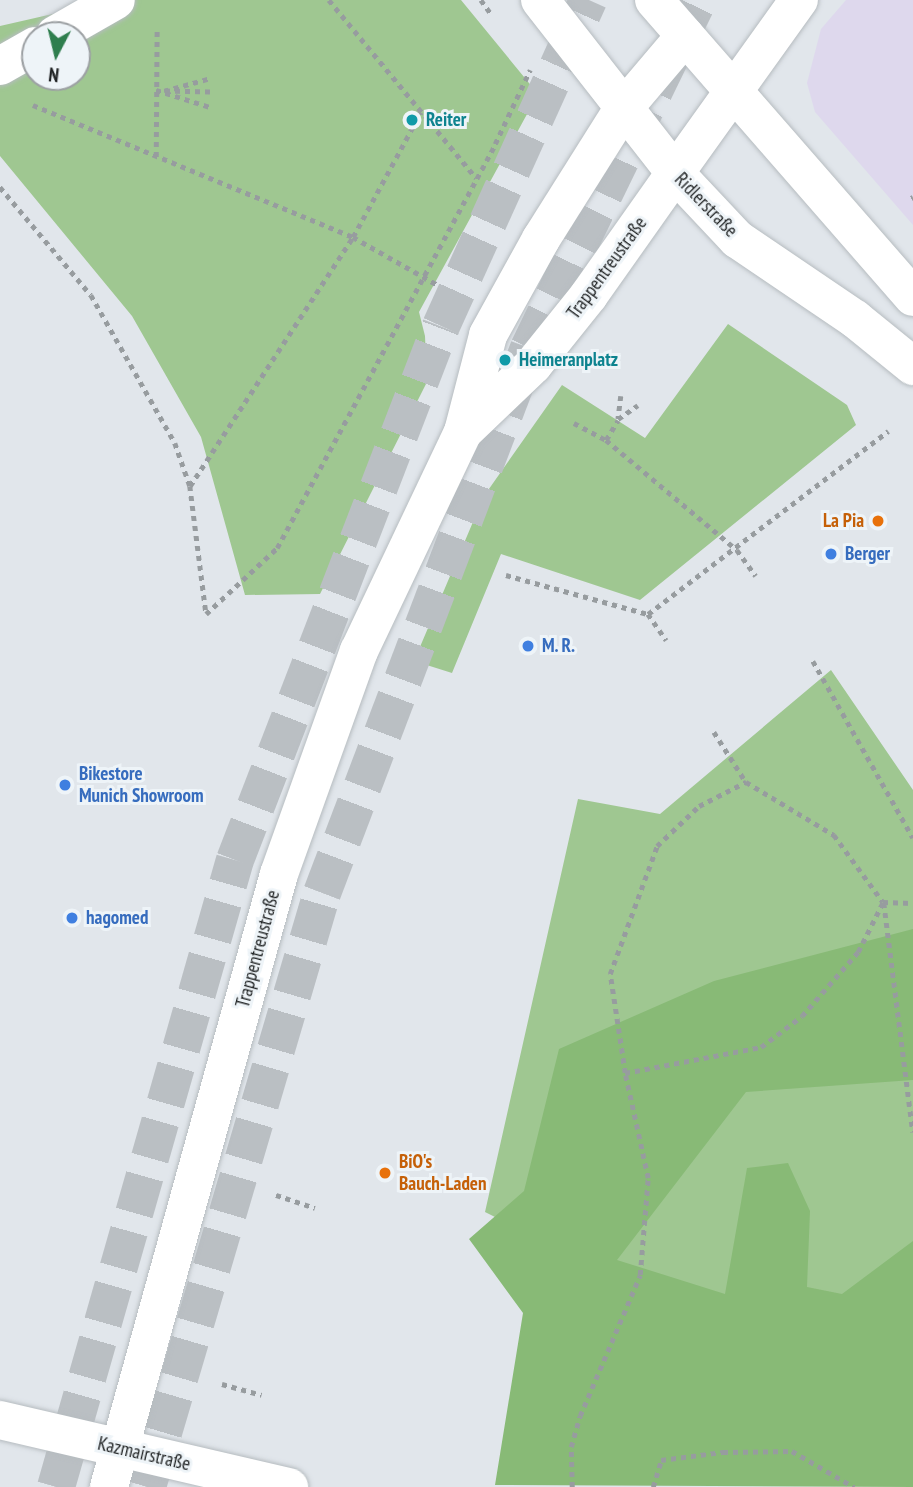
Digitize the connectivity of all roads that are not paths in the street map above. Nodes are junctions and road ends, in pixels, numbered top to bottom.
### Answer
1 (116, 0) edge
2 (540, 0) edge
3 (654, 0) edge
4 (799, 0) edge
5 (79, 21) edge
6 (685, 36) junction
7 (21, 54) edge
8 (0, 66) edge
9 (733, 90) junction
10 (623, 109) junction
11 (675, 173) junction
12 (913, 297) edge
13 (913, 366) edge
14 (463, 432) junction
15 (0, 1419) edge
16 (121, 1448) junction
17 (109, 1487) edge
18 (289, 1487) edge

1 - 5 street
2 - 10 street, Ridlerstraße
3 - 6 street
4 - 9 street, Trappentreustraße
6 - 9 street
6 - 10 street, Trappentreustraße
7 - 8 street
9 - 11 street, Trappentreustraße
9 - 12 street
10 - 11 street, Ridlerstraße
10 - 14 street, Trappentreustraße
11 - 13 street, Ridlerstraße
11 - 14 street, Trappentreustraße
14 - 16 street, Trappentreustraße
15 - 16 street, Kazmairstraße
16 - 17 street, Trappentreustraße
16 - 18 street, Kazmairstraße

